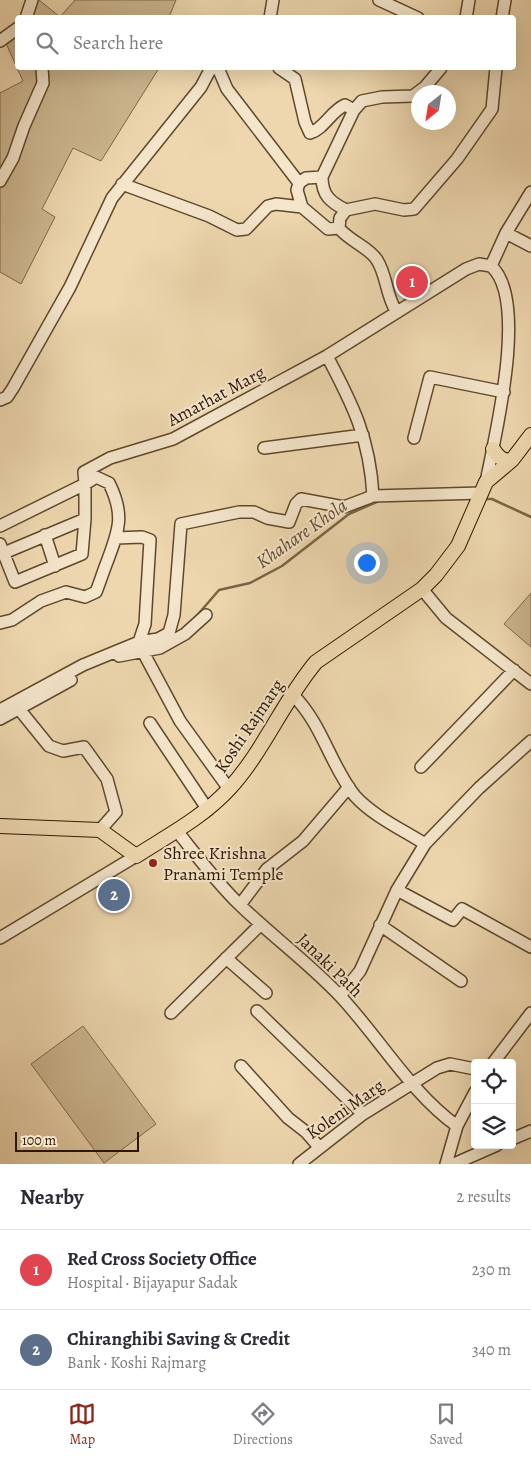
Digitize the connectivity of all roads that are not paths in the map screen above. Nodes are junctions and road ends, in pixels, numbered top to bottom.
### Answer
1 (32, 0) edge
2 (273, 0) edge
3 (379, 0) edge
4 (469, 0) edge
5 (505, 0) edge
6 (27, 15) edge
7 (270, 15) edge
8 (412, 15) edge
9 (466, 15) edge
10 (502, 15) edge
11 (15, 30) edge
12 (0, 41) edge
13 (42, 70) edge
14 (210, 70) edge
15 (219, 70) edge
16 (283, 70) edge
17 (439, 70) edge
18 (496, 70) edge
19 (354, 110) junction
20 (322, 177) junction
21 (0, 181) edge
22 (298, 183) junction
23 (122, 184) junction
24 (531, 192) edge
25 (302, 207) junction
26 (346, 210) junction
27 (339, 228) junction
28 (506, 233) junction
29 (531, 246) edge
30 (491, 266) junction
31 (396, 311) junction
32 (327, 356) junction
33 (504, 392) junction
34 (0, 400) edge
35 (363, 435) junction
36 (531, 435) edge
37 (414, 438) dead end
38 (264, 448) dead end
39 (493, 449) junction
40 (512, 460) junction
41 (85, 484) junction
42 (482, 493) junction
43 (373, 496) junction
44 (85, 519) junction
45 (0, 526) edge
46 (45, 535) junction
47 (116, 538) junction
48 (2, 548) edge
49 (55, 566) junction
50 (422, 589) junction
51 (206, 615) dead end
52 (0, 623) edge
53 (141, 648) junction
54 (514, 670) junction
55 (531, 684) edge
56 (293, 695) junction
57 (19, 709) junction
58 (0, 710) edge
59 (0, 719) edge
60 (150, 723) dead end
61 (531, 741) edge
62 (421, 767) dead end
63 (349, 787) junction
64 (230, 789) junction
65 (208, 810) junction
66 (0, 826) edge
67 (100, 830) junction
68 (177, 831) junction
69 (425, 844) junction
70 (136, 856) junction
71 (397, 890) junction
72 (240, 905) junction
73 (261, 924) junction
74 (380, 925) junction
75 (0, 938) edge
76 (531, 948) edge
77 (226, 958) junction
78 (461, 981) dead end
79 (266, 993) dead end
80 (340, 996) junction
81 (257, 1011) dead end
82 (171, 1012) dead end
83 (531, 1013) edge
84 (496, 1059) edge
85 (241, 1066) dead end
86 (471, 1068) edge
87 (412, 1085) junction
88 (471, 1100) edge
89 (363, 1114) junction
90 (457, 1126) junction
91 (531, 1131) edge
92 (516, 1138) edge
93 (320, 1146) junction
94 (488, 1149) edge
95 (299, 1164) edge
96 (446, 1164) edge
97 (454, 1164) edge

1 - 6 street
2 - 7 street
3 - 8 street
4 - 9 street
5 - 10 street
11 - 12 street
13 - 21 street
14 - 23 street
15 - 22 street
16 - 19 street
17 - 19 street
18 - 26 street
19 - 20 street
20 - 22 street
20 - 26 street
22 - 25 street
23 - 25 street
23 - 34 street
24 - 28 street
25 - 27 street
26 - 27 street
27 - 31 street
28 - 29 street
28 - 30 street
30 - 31 street, Amarhat Marg
30 - 33 street
31 - 32 street, Amarhat Marg
32 - 35 street
32 - 41 street, Amarhat Marg
33 - 37 street
33 - 39 street
35 - 38 street
35 - 43 street
36 - 40 main road, Koshi Rajmarg
39 - 40 main road
39 - 42 street
40 - 42 main road, Koshi Rajmarg
41 - 44 street
41 - 45 street
41 - 47 street
42 - 43 street
42 - 50 main road, Koshi Rajmarg
43 - 53 street
44 - 46 street
44 - 49 street
46 - 48 street
46 - 49 street
47 - 52 street
47 - 53 street
48 - 49 street
50 - 54 street
50 - 56 main road, Koshi Rajmarg
51 - 53 street
53 - 57 street
53 - 58 street
53 - 64 street
54 - 55 street
54 - 62 street
56 - 63 street
56 - 64 main road, Koshi Rajmarg
57 - 59 street
57 - 67 street
60 - 65 street
61 - 69 street
63 - 69 street
63 - 72 street
64 - 65 main road, Koshi Rajmarg
65 - 68 main road, Koshi Rajmarg
66 - 67 main road
67 - 70 main road
68 - 70 main road, Koshi Rajmarg
68 - 72 street, Janaki Path
69 - 71 street
70 - 75 street
71 - 74 street
71 - 76 street
72 - 73 street, Janaki Path
73 - 77 street
73 - 80 street, Janaki Path
74 - 78 street
74 - 80 street
77 - 79 street
77 - 82 street
80 - 87 street, Janaki Path
81 - 89 street
83 - 84 street
85 - 93 street
86 - 87 street, Koleni Marg
87 - 89 street, Koleni Marg
87 - 90 street, Janaki Path
88 - 90 street
89 - 93 street, Koleni Marg
90 - 96 street
91 - 92 street
93 - 95 street, Koleni Marg
94 - 97 street

